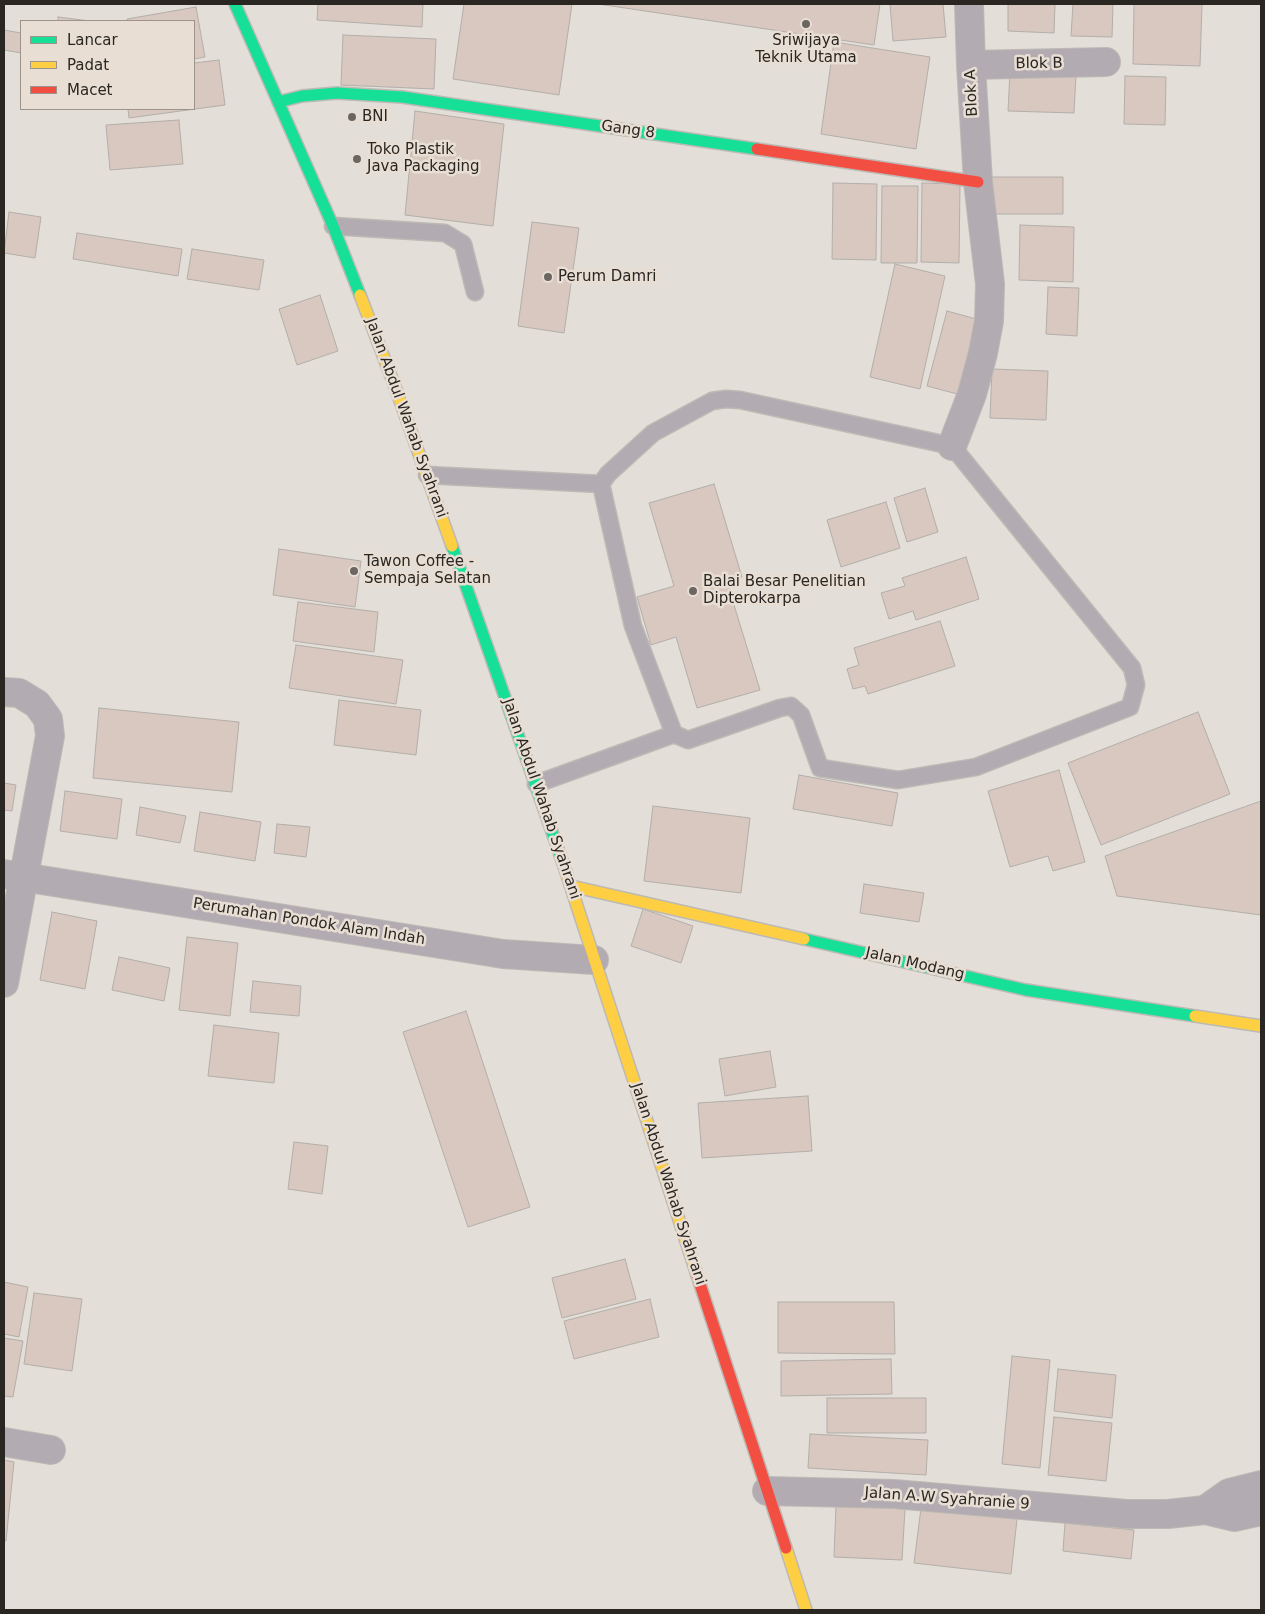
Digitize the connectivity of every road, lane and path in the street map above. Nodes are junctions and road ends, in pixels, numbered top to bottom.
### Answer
1 (235, 4) edge
2 (969, 4) edge
3 (1106, 62) dead end
4 (970, 65) junction
5 (278, 102) junction
6 (978, 182) junction
7 (333, 226) junction
8 (475, 292) dead end
9 (952, 446) junction
10 (427, 475) junction
11 (601, 484) junction
12 (4, 692) edge
13 (674, 734) junction
14 (536, 784) junction
15 (14, 876) edge
16 (571, 886) junction
17 (594, 960) junction
18 (4, 983) edge
19 (1261, 1026) edge
20 (4, 1442) edge
21 (51, 1450) dead end
22 (1261, 1485) edge
23 (767, 1491) junction
24 (1205, 1510) junction
25 (1261, 1511) edge
26 (806, 1610) edge

1 - 5 main road, Jalan Abdul Wahab Syahrani
2 - 4 street, Blok A
3 - 4 street, Blok B
4 - 6 street, Blok A
5 - 6 main road, Gang 8
5 - 7 main road, Jalan Abdul Wahab Syahrani
6 - 9 street, Blok A
7 - 8 lane
7 - 10 main road, Jalan Abdul Wahab Syahrani
9 - 11 lane
9 - 13 lane
10 - 11 lane
10 - 14 main road, Jalan Abdul Wahab Syahrani
11 - 13 lane
12 - 15 street
13 - 14 lane
14 - 16 main road, Jalan Abdul Wahab Syahrani
15 - 17 street, Perumahan Pondok Alam Indah
15 - 18 street
16 - 17 main road, Jalan Abdul Wahab Syahrani
16 - 19 main road, Jalan Modang
17 - 23 main road, Jalan Abdul Wahab Syahrani
20 - 21 street
22 - 24 street
23 - 24 street, Jalan A.W Syahranie 9
23 - 26 main road, Jalan Abdul Wahab Syahrani
24 - 25 street

